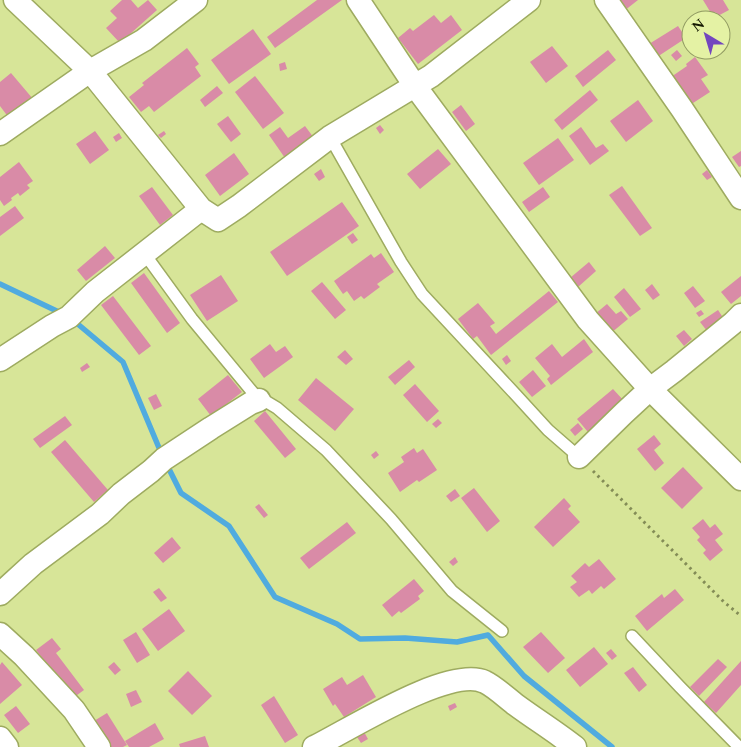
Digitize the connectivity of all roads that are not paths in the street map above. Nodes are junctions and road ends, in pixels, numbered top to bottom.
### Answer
1 (15, 0) edge
2 (196, 0) edge
3 (358, 0) edge
4 (529, 0) edge
5 (606, 0) edge
6 (90, 71) junction
7 (414, 86) junction
8 (0, 134) edge
9 (330, 137) junction
10 (741, 198) edge
11 (201, 209) junction
12 (144, 253) junction
13 (741, 315) edge
14 (0, 360) edge
15 (650, 389) junction
16 (259, 400) junction
17 (579, 457) joint
18 (741, 479) edge
19 (0, 594) edge
20 (502, 631) dead end
21 (0, 634) edge
22 (632, 636) dead end
23 (0, 738) edge
24 (7, 747) edge
25 (99, 747) edge
26 (314, 747) edge
27 (575, 747) edge
28 (740, 747) edge

1 - 6 street
2 - 6 street
3 - 7 street
4 - 7 street
5 - 10 street
6 - 8 street
6 - 11 street
7 - 9 street
7 - 15 street
9 - 11 street
9 - 17 lane
11 - 12 street
12 - 14 street
12 - 16 lane
13 - 15 street
15 - 17 street
15 - 18 street
16 - 19 street
16 - 20 lane
21 - 25 street
22 - 28 lane
23 - 24 street
26 - 27 street

